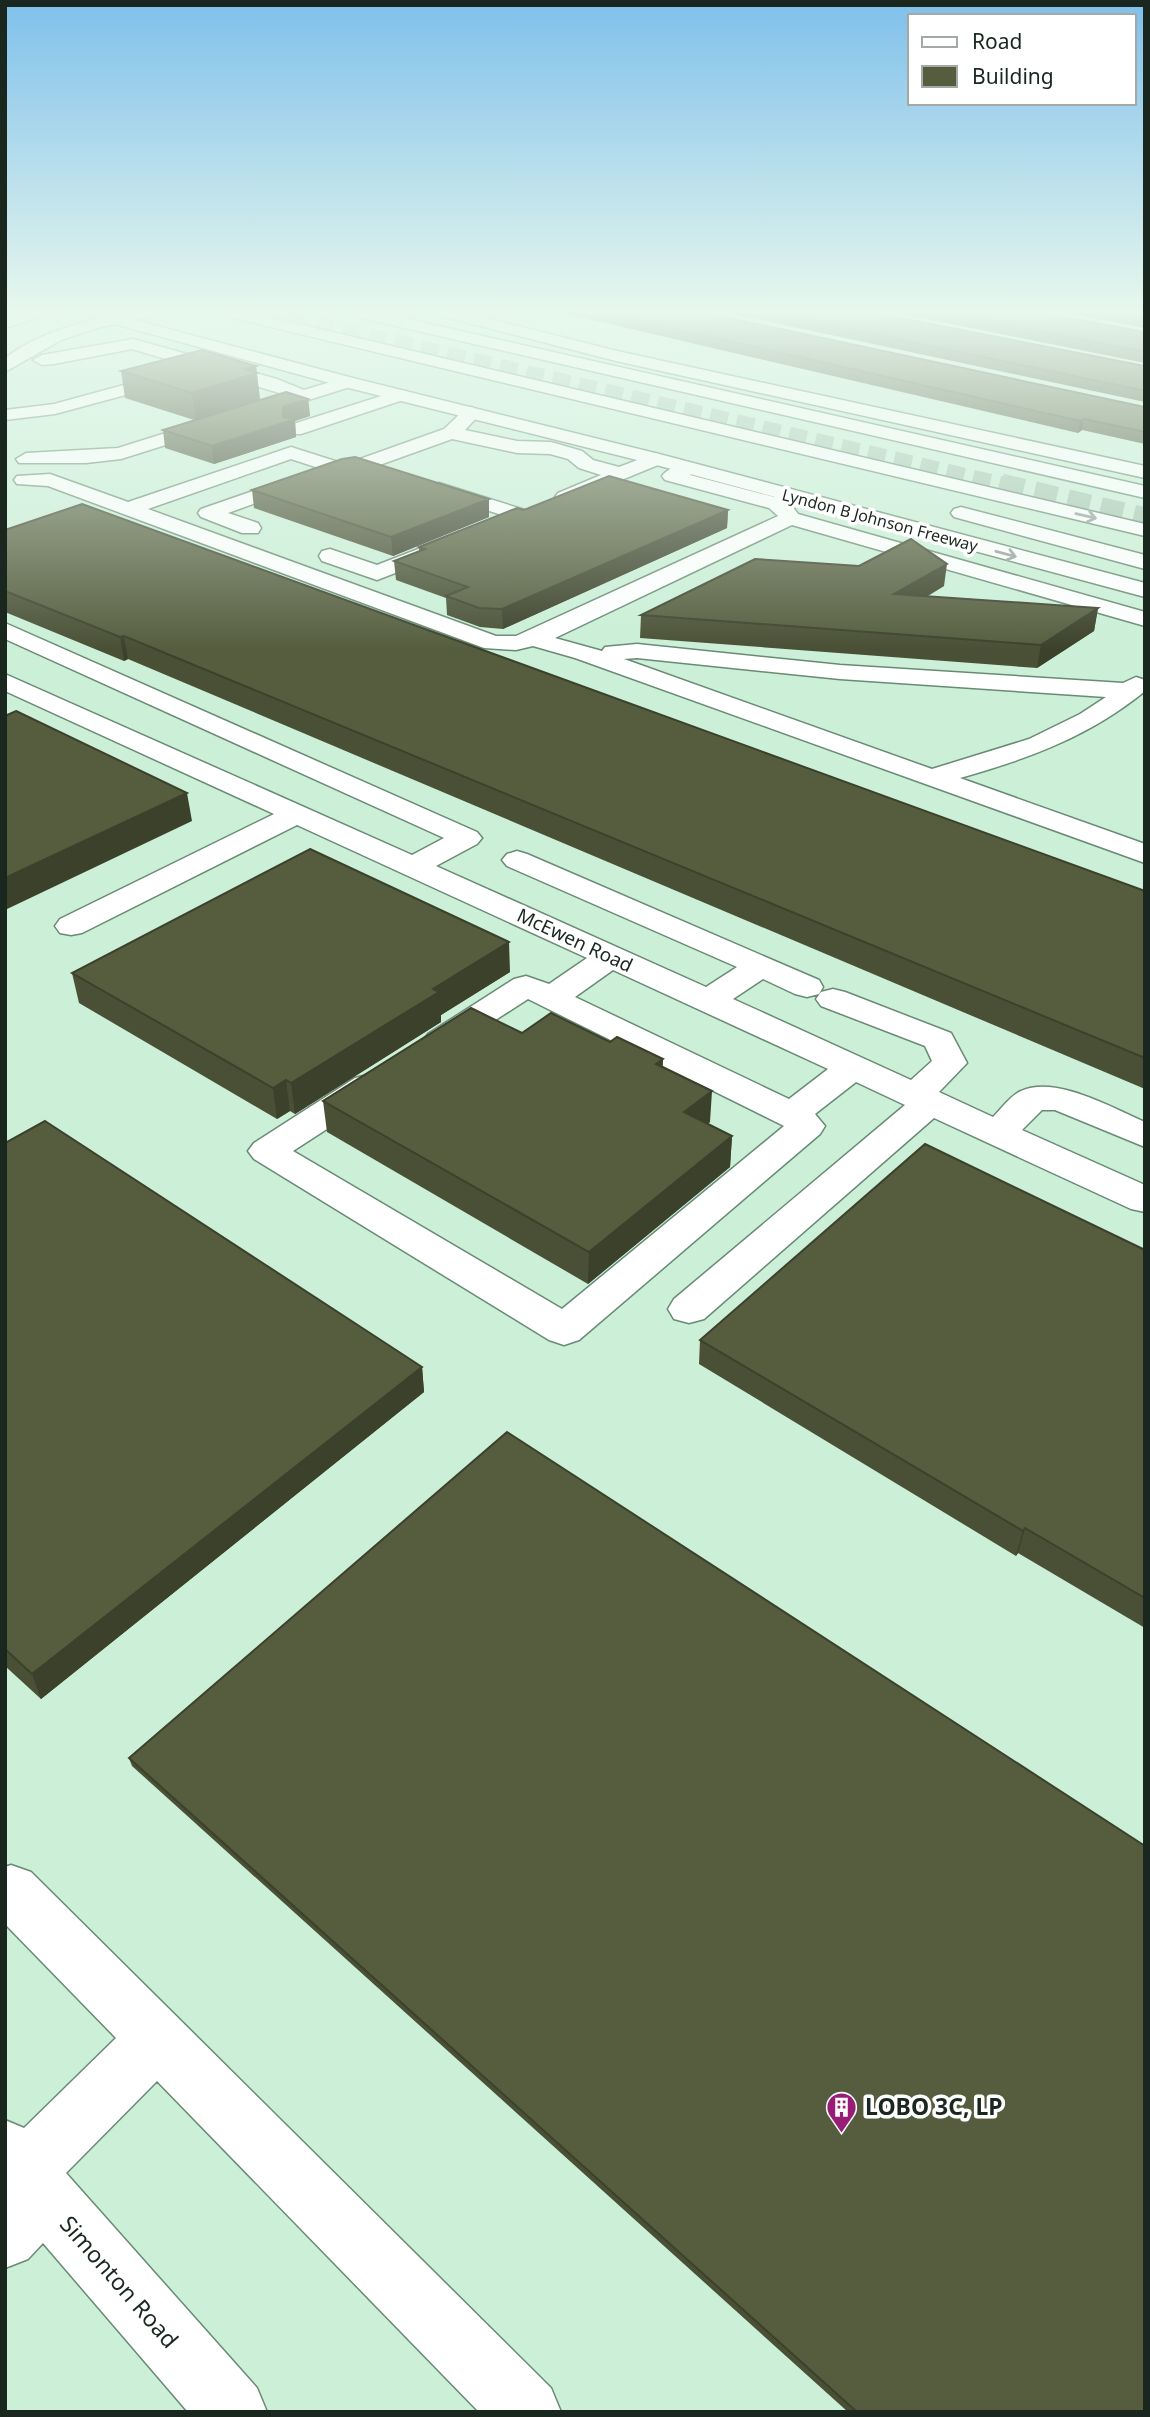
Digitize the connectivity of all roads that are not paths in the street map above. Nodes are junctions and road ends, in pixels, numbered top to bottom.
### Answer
1 (9, 425) edge
2 (212, 425) edge
3 (310, 425) edge
4 (460, 425) edge
5 (519, 425) edge
6 (560, 425) edge
7 (625, 425) edge
8 (699, 425) edge
9 (853, 425) edge
10 (930, 425) edge
11 (294, 430) edge
12 (451, 433) junction
13 (667, 436) dead end
14 (656, 459) junction
15 (366, 464) junction
16 (337, 468) junction
17 (1145, 472) edge
18 (396, 473) edge
19 (621, 474) junction
20 (21, 478) junction
21 (421, 484) edge
22 (1145, 492) edge
23 (786, 506) junction
24 (937, 507) dead end
25 (130, 508) junction
26 (521, 515) junction
27 (742, 518) dead end
28 (237, 523) junction
29 (489, 528) edge
30 (1145, 530) edge
31 (204, 534) junction
32 (268, 534) dead end
33 (934, 535) junction
34 (464, 538) edge
35 (315, 550) dead end
36 (906, 551) junction
37 (1145, 562) edge
38 (1145, 590) edge
39 (1145, 619) edge
40 (5, 630) edge
41 (533, 639) junction
42 (584, 653) junction
43 (87, 667) junction
44 (1137, 684) edge
45 (17, 695) edge
46 (158, 699) junction
47 (99, 723) junction
48 (293, 760) junction
49 (929, 778) junction
50 (239, 787) junction
51 (383, 800) junction
52 (298, 814) junction
53 (339, 833) junction
54 (1145, 855) edge
55 (315, 856) edge
56 (517, 860) dead end
57 (413, 866) junction
58 (557, 877) junction
59 (504, 908) junction
60 (71, 926) dead end
61 (611, 957) junction
62 (761, 965) junction
63 (551, 998) junction
64 (708, 1001) junction
65 (854, 1067) junction
66 (922, 1098) junction
67 (792, 1114) junction
68 (998, 1133) junction
69 (1145, 1136) edge
70 (1145, 1200) edge
71 (690, 1310) dead end
72 (11, 1891) dead end
73 (157, 2039) junction
74 (20, 2189) edge
75 (233, 2412) edge
76 (527, 2412) edge

1 - 20 main road
2 - 20 main road
3 - 11 main road
4 - 12 main road
5 - 14 main road
6 - 37 main road
7 - 13 main road
8 -> 30 main road
9 - 22 main road
10 - 17 main road
12 - 15 main road
12 - 19 main road
14 - 19 main road
14 - 23 main road
15 - 16 main road
15 - 18 main road
16 - 25 main road
16 - 28 main road
19 - 26 main road
20 - 25 main road
21 - 26 main road
23 - 27 main road
23 - 33 main road, Lyndon B Johnson Freeway
23 - 36 main road
23 - 41 main road
24 - 37 main road
25 - 31 main road
26 - 29 main road
28 - 31 main road
28 - 32 main road
31 - 41 main road
33 - 36 main road
33 -> 38 main road, Lyndon B Johnson Freeway
34 - 35 main road
36 - 39 main road
40 - 43 main road
41 - 42 main road
42 - 44 main road
42 - 49 main road
43 - 45 main road
43 - 46 main road
44 - 49 main road
45 - 47 main road, McEwen Road
46 - 47 main road
46 - 48 main road
47 - 50 main road, McEwen Road
48 - 50 main road
48 - 51 main road
49 - 54 main road
50 - 52 main road, McEwen Road
51 - 53 main road
51 - 57 main road
52 - 53 main road, McEwen Road
52 - 60 main road
53 - 55 main road
53 - 57 main road, McEwen Road
56 - 58 main road
57 - 59 main road, McEwen Road
58 - 59 main road
58 - 62 main road
59 - 61 main road, McEwen Road
61 - 63 main road
61 - 64 main road, McEwen Road
62 - 64 main road
62 - 66 main road
63 - 67 main road
63 - 67 main road
64 - 65 main road, McEwen Road
65 - 66 main road, McEwen Road
65 - 67 main road
66 - 68 main road, McEwen Road
66 - 71 main road
68 - 69 main road
68 - 70 main road, McEwen Road
72 - 73 main road
73 - 74 main road
73 - 76 main road
74 - 75 main road, Simonton Road

